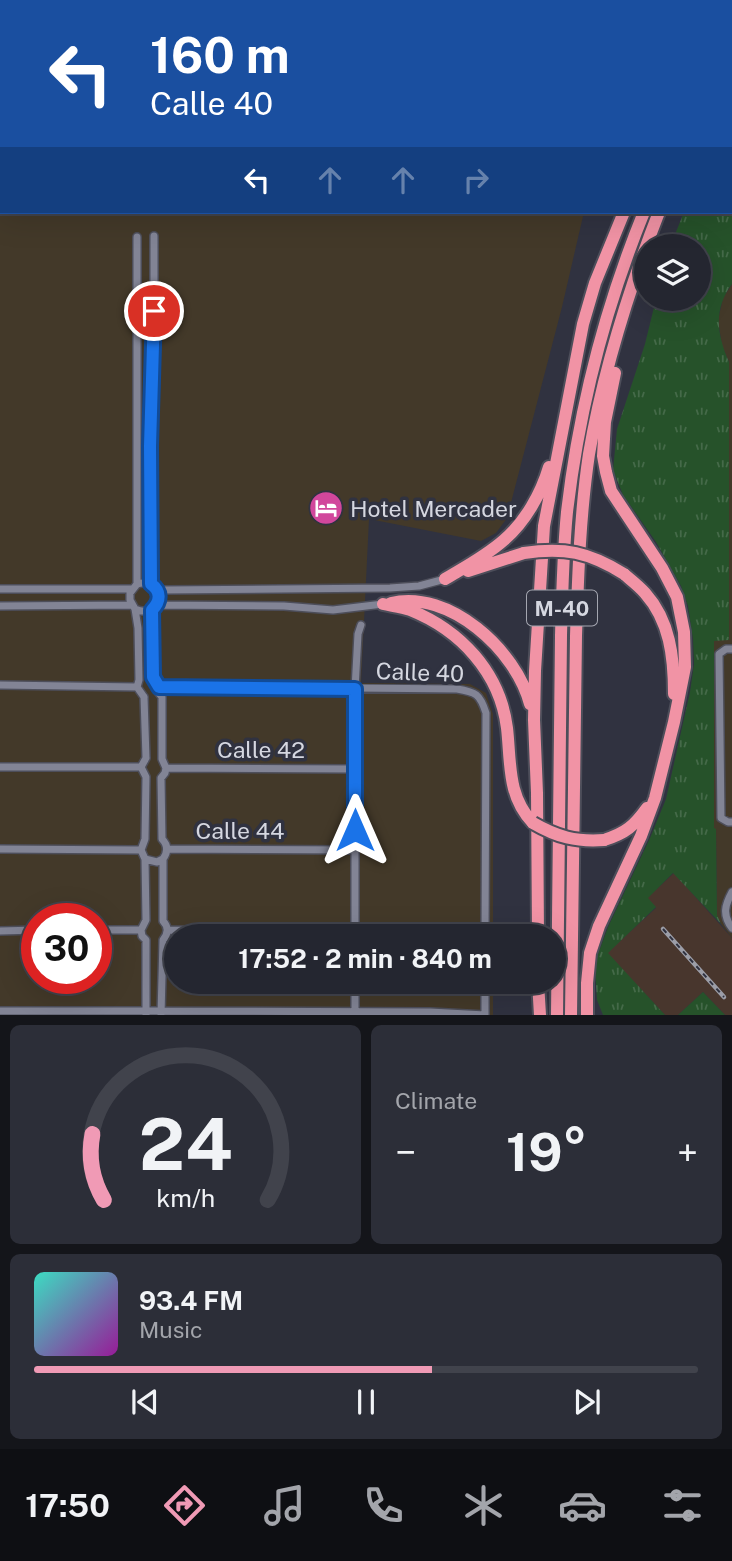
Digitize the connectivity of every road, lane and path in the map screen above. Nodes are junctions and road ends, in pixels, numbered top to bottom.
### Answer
1 (623, 214) edge
2 (643, 214) edge
3 (658, 214) edge
4 (650, 234) edge
5 (154, 236) dead end
6 (137, 237) dead end
7 (634, 282) edge
8 (634, 298) edge
9 (569, 400) junction
10 (445, 579) junction
11 (134, 586) junction
12 (154, 586) junction
13 (0, 589) edge
14 (383, 604) junction
15 (0, 606) edge
16 (133, 607) junction
17 (154, 608) junction
18 (361, 625) dead end
19 (732, 649) edge
20 (153, 677) junction
21 (138, 684) junction
22 (0, 685) edge
23 (159, 689) junction
24 (355, 689) junction
25 (144, 697) junction
26 (534, 720) junction
27 (674, 722) junction
28 (146, 758) junction
29 (162, 759) junction
30 (0, 767) edge
31 (141, 767) junction
32 (166, 768) junction
33 (355, 769) junction
34 (146, 777) junction
35 (161, 778) junction
36 (655, 798) junction
37 (732, 822) edge
38 (145, 839) junction
39 (162, 839) junction
40 (0, 849) edge
41 (167, 849) junction
42 (141, 850) junction
43 (355, 850) junction
44 (145, 859) junction
45 (163, 859) junction
46 (732, 892) edge
47 (146, 920) junction
48 (163, 921) junction
49 (165, 924) edge
50 (355, 924) edge
51 (485, 924) edge
52 (538, 924) edge
53 (732, 928) edge
54 (21, 930) edge
55 (112, 930) edge
56 (141, 930) junction
57 (0, 931) edge
58 (146, 940) junction
59 (163, 940) joint
60 (587, 983) junction
61 (355, 994) edge
62 (485, 994) edge
63 (539, 994) edge
64 (0, 1011) edge
65 (355, 1012) junction
66 (146, 1013) edge
67 (161, 1013) edge
68 (374, 1014) edge
69 (485, 1015) edge
70 (540, 1015) edge
71 (557, 1015) edge
72 (571, 1015) edge
73 (587, 1015) edge
74 (595, 1015) edge

1 - 9 highway
2 - 71 highway, M-40
3 - 4 highway, M-40
5 - 12 street
6 - 11 street
7 - 72 highway, M-40
8 - 27 highway
9 - 10 highway
9 - 26 highway
10 - 12 street
10 - 27 highway, bridge
11 - 12 street
11 - 13 street
11 - 16 street
12 - 17 street
14 - 17 street
14 - 26 highway
14 - 36 highway, bridge
15 - 16 street
16 - 17 street
16 - 21 street
17 - 20 street
18 - 24 street
19 - 37 street
20 - 21 street
20 - 23 street
21 - 22 street
21 - 25 street
23 - 24 street, Calle 40
23 - 25 street
23 - 29 street
24 - 33 street
24 - 51 street, Calle 40
25 - 28 street
26 - 52 highway
27 - 36 highway
28 - 29 street
28 - 31 street
29 - 32 street
30 - 31 street
31 - 34 street
32 - 33 street, Calle 42
32 - 35 street
33 - 43 street
34 - 35 street
34 - 38 street
35 - 39 street
36 - 60 highway
38 - 39 street
38 - 42 street
39 - 41 street
40 - 42 street
41 - 43 street, Calle 44
41 - 45 street
42 - 44 street
43 - 50 street
44 - 45 street
44 - 47 street
45 - 48 street
46 - 53 street
47 - 48 street
47 - 56 street
48 - 49 street
54 - 57 street
55 - 56 street
56 - 58 street
58 - 59 street
58 - 66 street
59 - 67 street
60 - 73 highway
60 - 74 highway
61 - 65 street
62 - 69 street
63 - 70 highway
64 - 66 street
65 - 67 street
65 - 68 street
66 - 67 street
68 - 69 street

